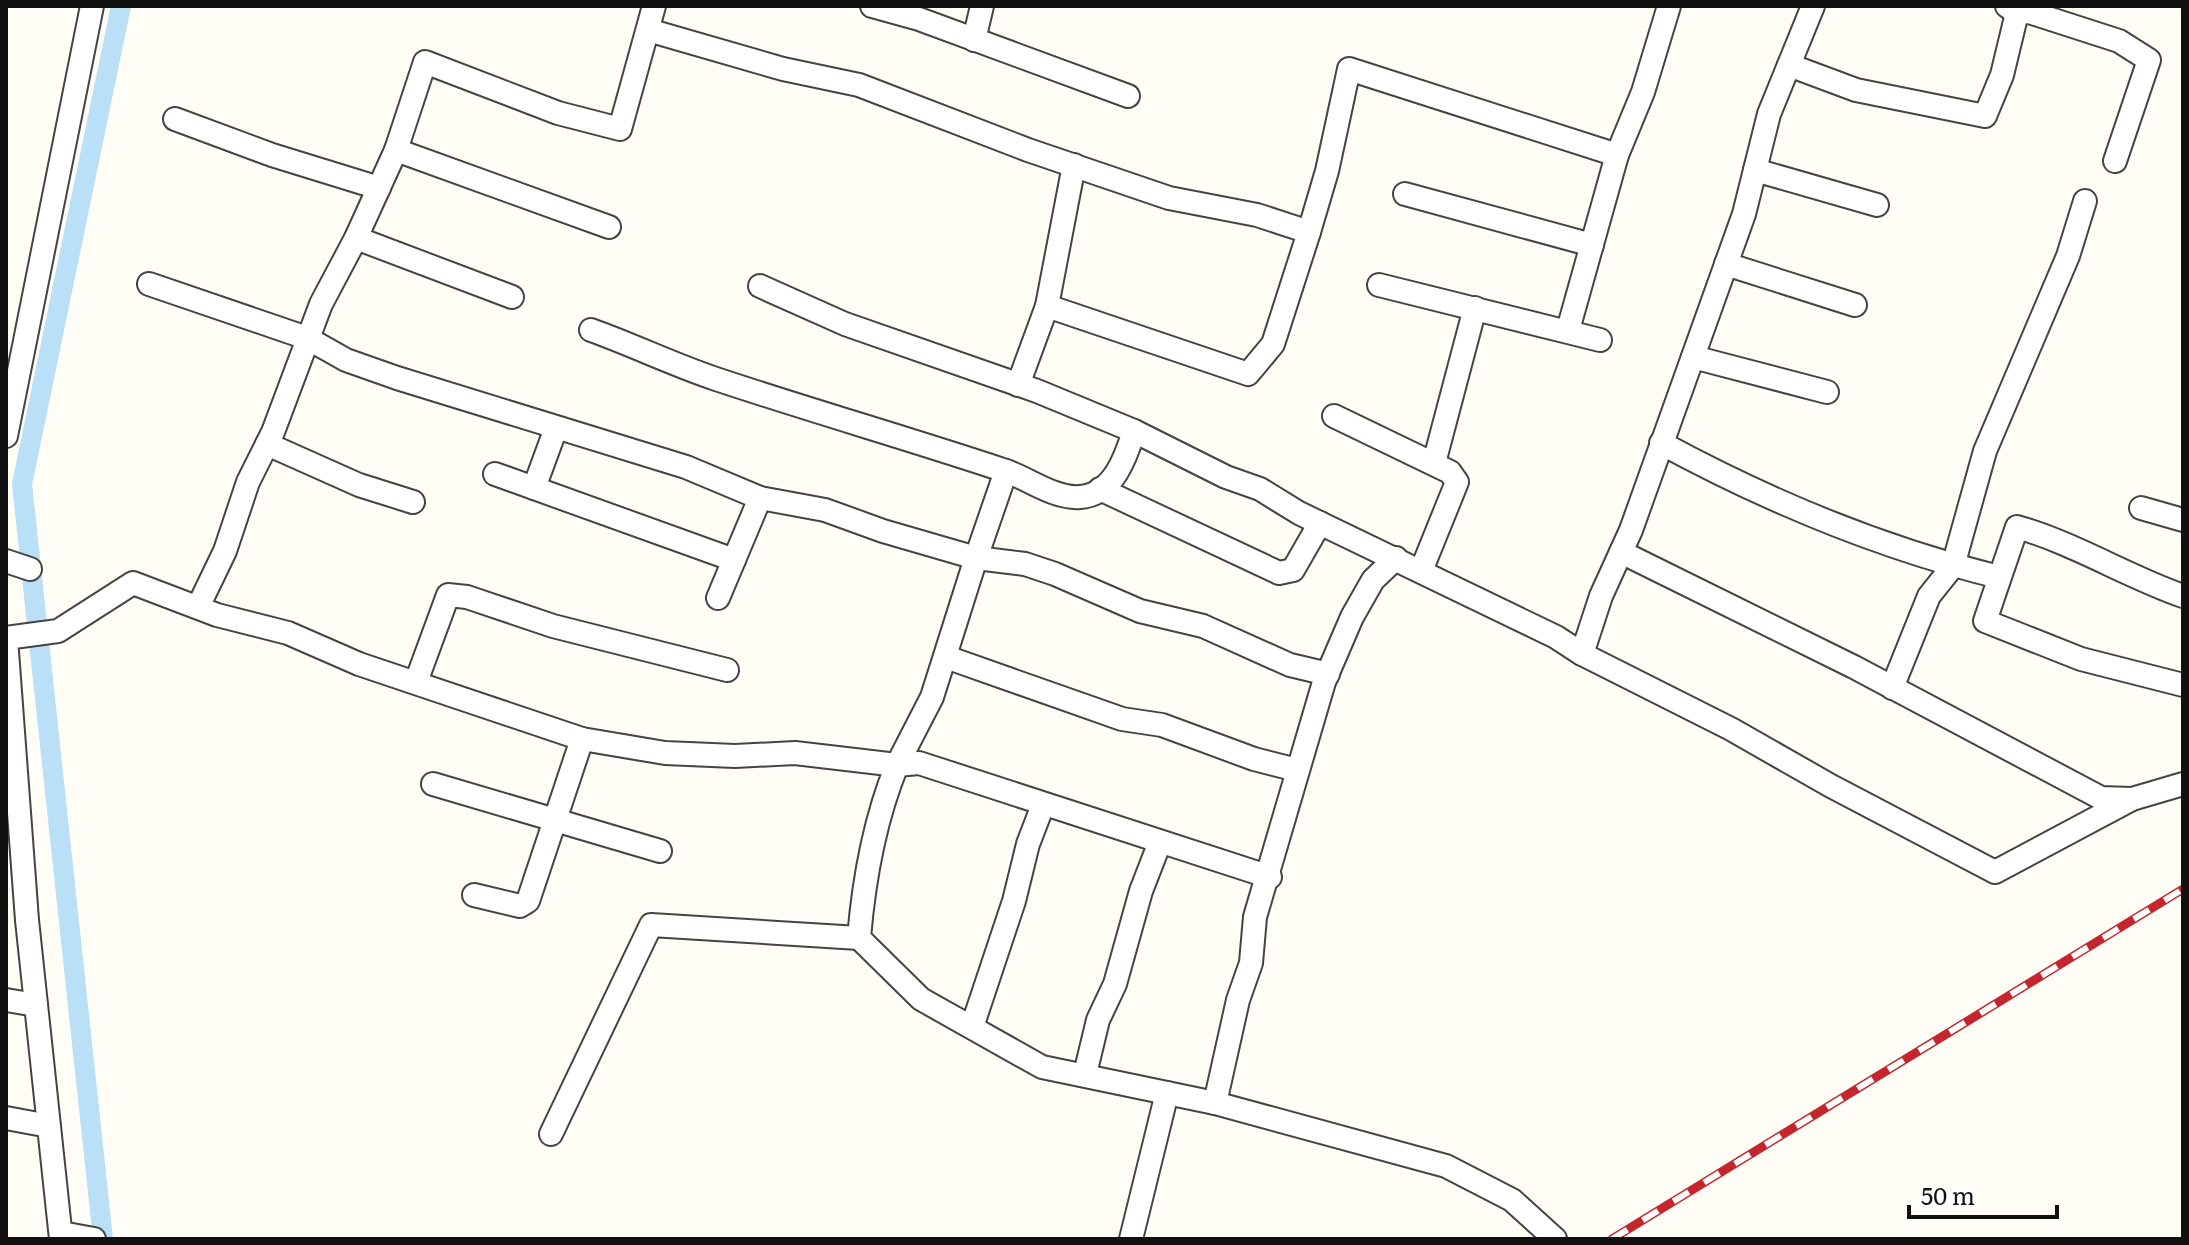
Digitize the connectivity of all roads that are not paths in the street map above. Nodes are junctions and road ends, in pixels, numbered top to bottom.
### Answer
1 (92, 6) edge
2 (654, 6) edge
3 (872, 6) edge
4 (982, 6) edge
5 (1669, 6) edge
6 (1813, 6) edge
7 (2012, 10) edge
8 (648, 30) junction
9 (974, 40) junction
10 (1789, 65) junction
11 (1128, 96) dead end
12 (175, 119) dead end
13 (396, 150) junction
14 (1617, 155) junction
15 (2115, 161) dead end
16 (1074, 165) junction
17 (1755, 170) junction
18 (379, 188) junction
19 (1405, 194) dead end
20 (2085, 201) dead end
21 (1877, 205) dead end
22 (609, 227) dead end
23 (1309, 232) junction
24 (356, 238) junction
25 (1592, 245) junction
26 (1726, 264) junction
27 (149, 284) dead end
28 (1379, 285) dead end
29 (760, 286) dead end
30 (512, 297) dead end
31 (1855, 305) dead end
32 (1047, 306) junction
33 (1475, 308) junction
34 (591, 330) dead end
35 (1568, 330) junction
36 (307, 338) junction
37 (1600, 340) dead end
38 (1693, 357) junction
39 (1018, 385) junction
40 (1827, 392) dead end
41 (1334, 416) dead end
42 (556, 428) junction
43 (1134, 431) junction
44 (6, 436) edge
45 (1661, 443) junction
46 (267, 444) junction
47 (1434, 463) junction
48 (1006, 471) junction
49 (495, 474) dead end
50 (534, 488) junction
51 (1100, 489) junction
52 (760, 498) junction
53 (413, 502) dead end
54 (2141, 508) dead end
55 (2183, 520) edge
56 (1320, 523) junction
57 (1621, 552) junction
58 (976, 558) junction
59 (1396, 558) junction
60 (734, 560) junction
61 (6, 561) edge
62 (1953, 566) junction
63 (30, 569) dead end
64 (1421, 571) junction
65 (1999, 577) junction
66 (2183, 596) edge
67 (718, 598) dead end
68 (198, 607) junction
69 (6, 638) edge
70 (1582, 654) junction
71 (946, 657) junction
72 (727, 670) dead end
73 (1328, 674) junction
74 (416, 682) junction
75 (2183, 685) edge
76 (1892, 688) junction
77 (582, 739) junction
78 (897, 765) junction
79 (1297, 770) junction
80 (433, 784) dead end
81 (2183, 784) edge
82 (2132, 799) junction
83 (1043, 805) junction
84 (555, 821) junction
85 (1160, 842) junction
86 (660, 851) dead end
87 (1270, 877) junction
88 (474, 895) dead end
89 (859, 938) junction
90 (6, 1000) edge
91 (36, 1005) junction
92 (972, 1027) junction
93 (1085, 1074) junction
94 (1167, 1093) junction
95 (1215, 1103) junction
96 (6, 1118) edge
97 (49, 1126) junction
98 (551, 1134) dead end
99 (61, 1236) edge
100 (94, 1239) edge
101 (1131, 1239) edge
102 (1555, 1239) edge

1 - 44 street
2 - 8 street
3 - 9 street
4 - 9 street
5 - 14 street
6 - 10 street
7 - 10 street
7 - 15 street
8 - 13 street
8 - 16 street
9 - 11 street
10 - 17 street
12 - 18 street
13 - 18 street
13 - 22 street
14 - 23 street
14 - 25 street
16 - 23 street
16 - 32 street
17 - 21 street
17 - 26 street
18 - 24 street
19 - 25 street
20 - 62 street
23 - 32 street
24 - 30 street
24 - 36 street
25 - 35 street
26 - 31 street
26 - 38 street
27 - 36 street
28 - 33 street
29 - 39 street
32 - 39 street
33 - 35 street
33 - 47 street
34 - 48 street
35 - 37 street
36 - 42 street
36 - 46 street
38 - 40 street
38 - 45 street
39 - 43 street
41 - 47 street
42 - 50 street
42 - 52 street
43 - 51 street
43 - 56 street
45 - 57 street
45 - 62 street
46 - 53 street
46 - 68 street
47 - 64 street
48 - 51 street
48 - 58 street
49 - 50 street
50 - 60 street
51 - 56 street
52 - 58 street
52 - 60 street
54 - 55 street
56 - 59 street
57 - 70 street
57 - 76 street
58 - 71 street
58 - 73 street
59 - 64 street
59 - 73 street
60 - 67 street
61 - 63 street
62 - 65 street
62 - 76 street
64 - 70 street
65 - 66 street
65 - 75 street
68 - 69 street
68 - 74 street
69 - 91 street
70 - 82 street
71 - 78 street
71 - 79 street
72 - 74 street
73 - 79 street
74 - 77 street
76 - 82 street
77 - 78 street
77 - 84 street
78 - 83 street
78 - 89 street
79 - 87 street
80 - 84 street
81 - 82 street
83 - 85 street
83 - 92 street
84 - 86 street
84 - 88 street
85 - 87 street
85 - 93 street
87 - 95 street
89 - 92 street
89 - 98 street
90 - 91 street
91 - 97 street
92 - 93 street
93 - 94 street
94 - 95 street
94 - 101 street
95 - 102 street
96 - 97 street
97 - 99 street
99 - 100 street

